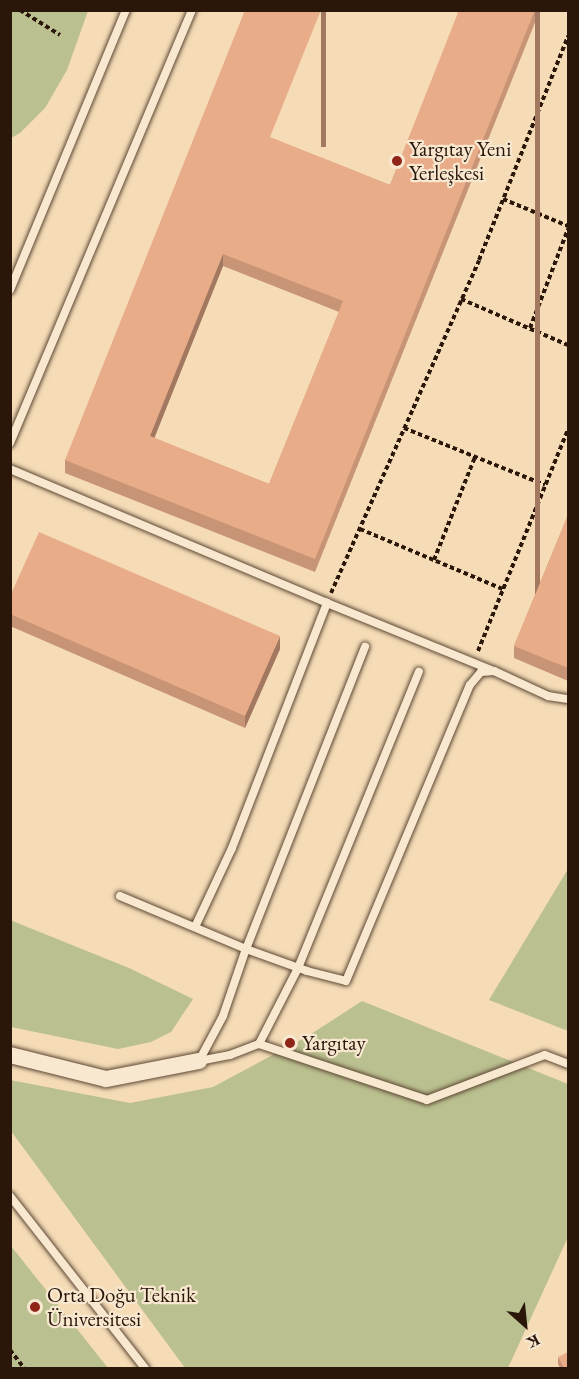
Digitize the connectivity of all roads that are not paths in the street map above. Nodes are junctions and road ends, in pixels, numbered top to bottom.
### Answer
1 (126, 10) edge
2 (192, 10) edge
3 (10, 290) edge
4 (10, 443) edge
5 (10, 469) edge
6 (327, 603) junction
7 (365, 647) dead end
8 (494, 671) junction
9 (419, 672) dead end
10 (568, 699) edge
11 (120, 896) dead end
12 (195, 927) junction
13 (246, 949) junction
14 (298, 968) junction
15 (259, 1044) junction
16 (10, 1055) edge
17 (199, 1060) junction
18 (568, 1064) edge
19 (10, 1196) edge
20 (146, 1368) edge

1 - 3 lane
2 - 4 lane
5 - 6 lane
6 - 8 lane
6 - 12 lane
7 - 13 lane
8 - 10 lane
8 - 14 lane
9 - 14 lane
11 - 12 lane
12 - 13 lane
13 - 14 lane
13 - 17 lane
14 - 15 lane
15 - 17 lane
15 - 18 lane
16 - 17 street
19 - 20 lane

